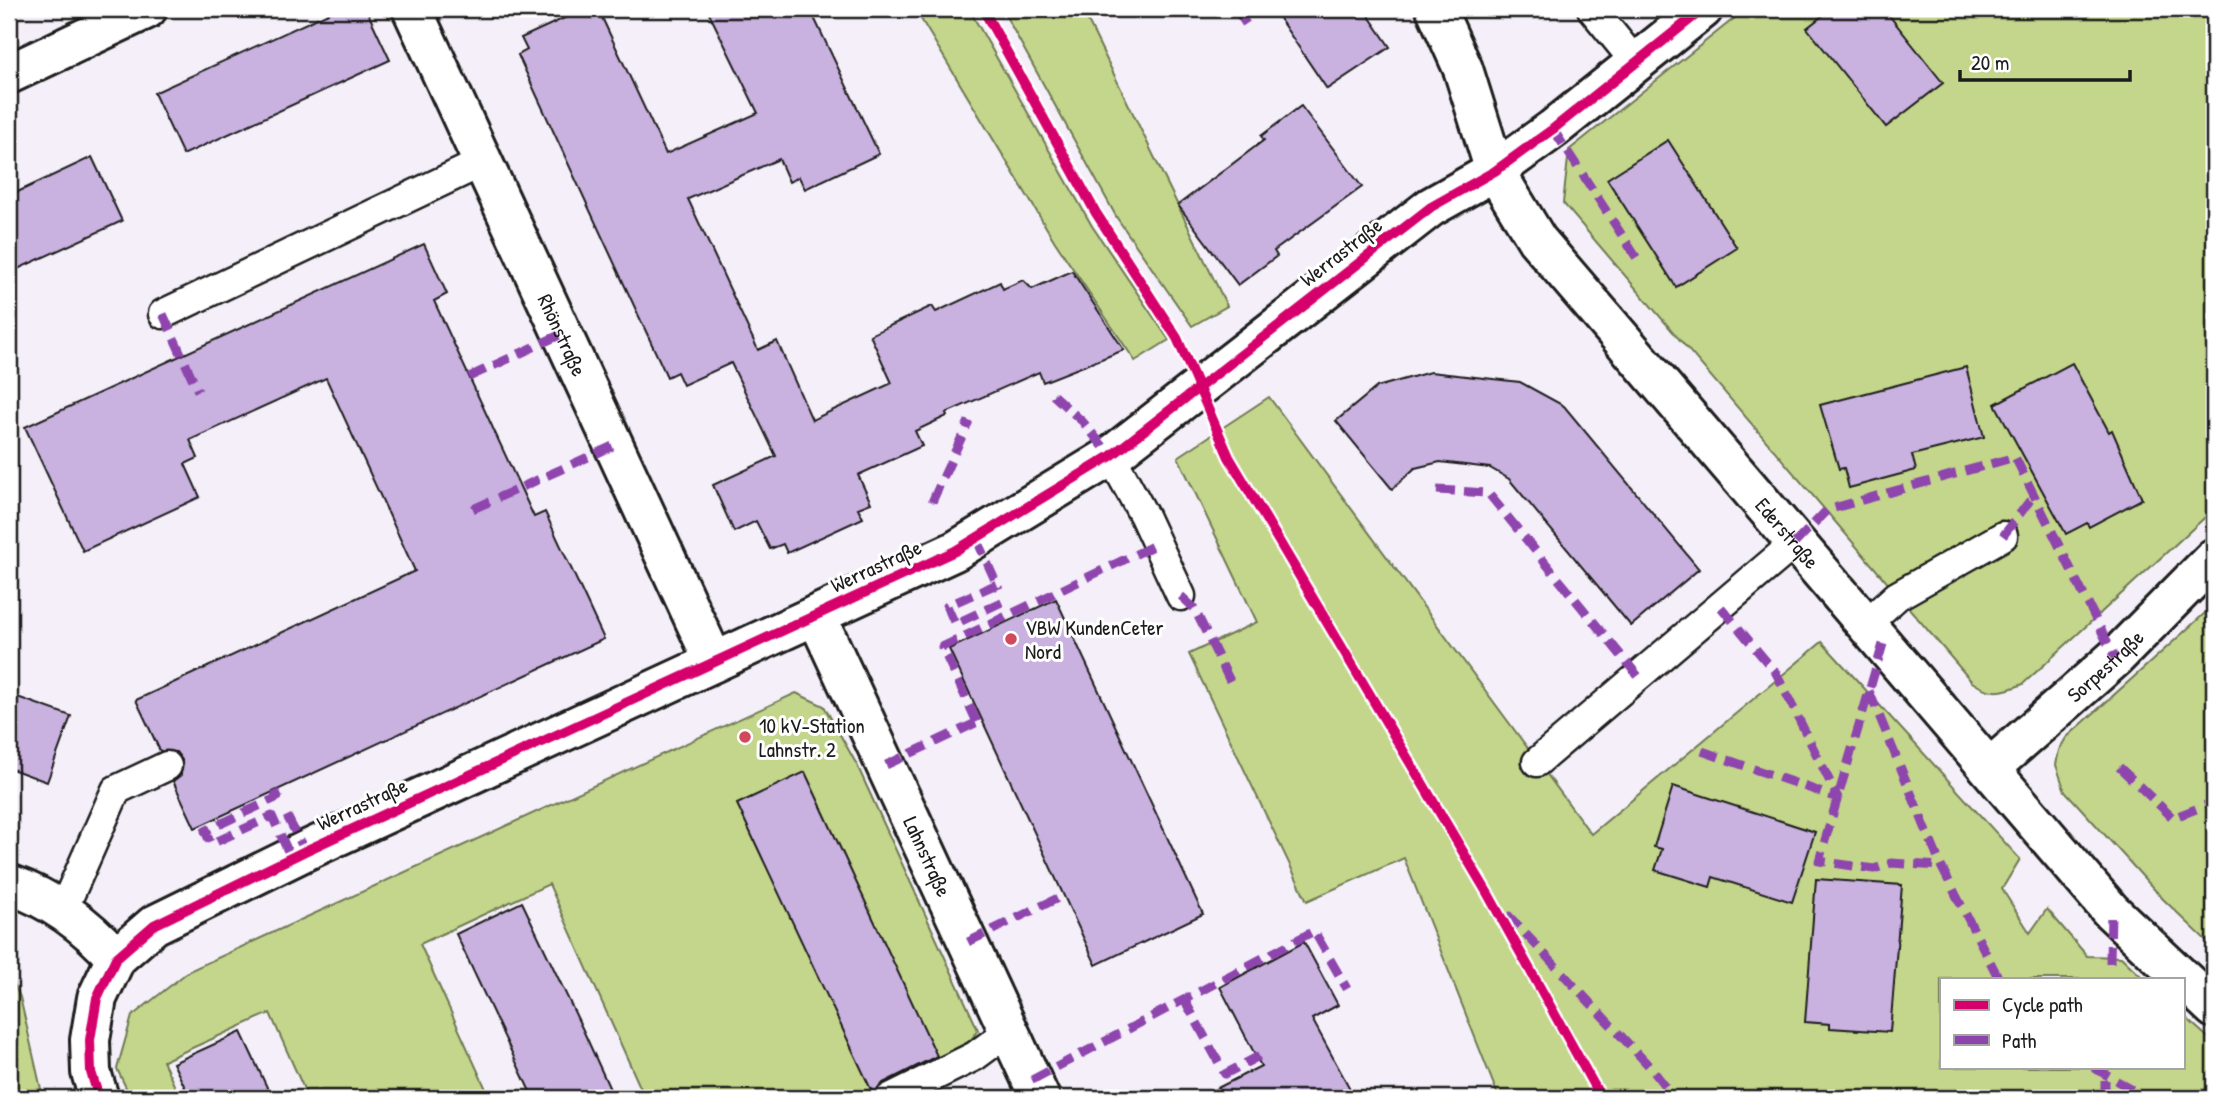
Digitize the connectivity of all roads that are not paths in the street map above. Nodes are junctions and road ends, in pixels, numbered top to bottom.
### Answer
1 (147, 9) edge
2 (412, 9) edge
3 (1436, 9) edge
4 (1592, 9) edge
5 (1703, 9) edge
6 (1636, 63) junction
7 (9, 74) edge
8 (485, 161) junction
9 (1494, 171) junction
10 (163, 314) dead end
11 (1111, 456) junction
12 (2003, 536) dead end
13 (1794, 543) junction
14 (2214, 558) edge
15 (1181, 596) dead end
16 (816, 615) junction
17 (1866, 624) junction
18 (714, 662) junction
19 (1537, 762) dead end
20 (167, 766) dead end
21 (1990, 768) junction
22 (9, 884) edge
23 (62, 912) junction
24 (116, 958) junction
25 (2182, 978) edge
26 (2184, 980) edge
27 (2214, 1008) edge
28 (1009, 1031) junction
29 (99, 1098) edge
30 (890, 1098) edge
31 (1040, 1098) edge

1 - 7 street
2 - 8 street, Rhönstraße
3 - 9 street, Ederstraße
4 - 6 lane
5 - 6 street, Werrastraße
6 - 9 street, Werrastraße
8 - 10 lane
8 - 18 street, Rhönstraße
9 - 11 street, Werrastraße
9 - 13 street, Ederstraße
11 - 15 lane
11 - 16 street, Werrastraße
12 - 17 lane
13 - 17 street, Ederstraße
13 - 19 lane
14 - 21 street, Sorpestraße
16 - 18 street, Werrastraße
16 - 28 street, Lahnstraße
17 - 21 street, Ederstraße
18 - 24 street, Werrastraße
20 - 23 lane
21 - 25 street, Ederstraße
22 - 23 street
23 - 24 street
24 - 29 street, Werrastraße
26 - 27 street, Ederstraße
28 - 30 lane
28 - 31 street, Lahnstraße

